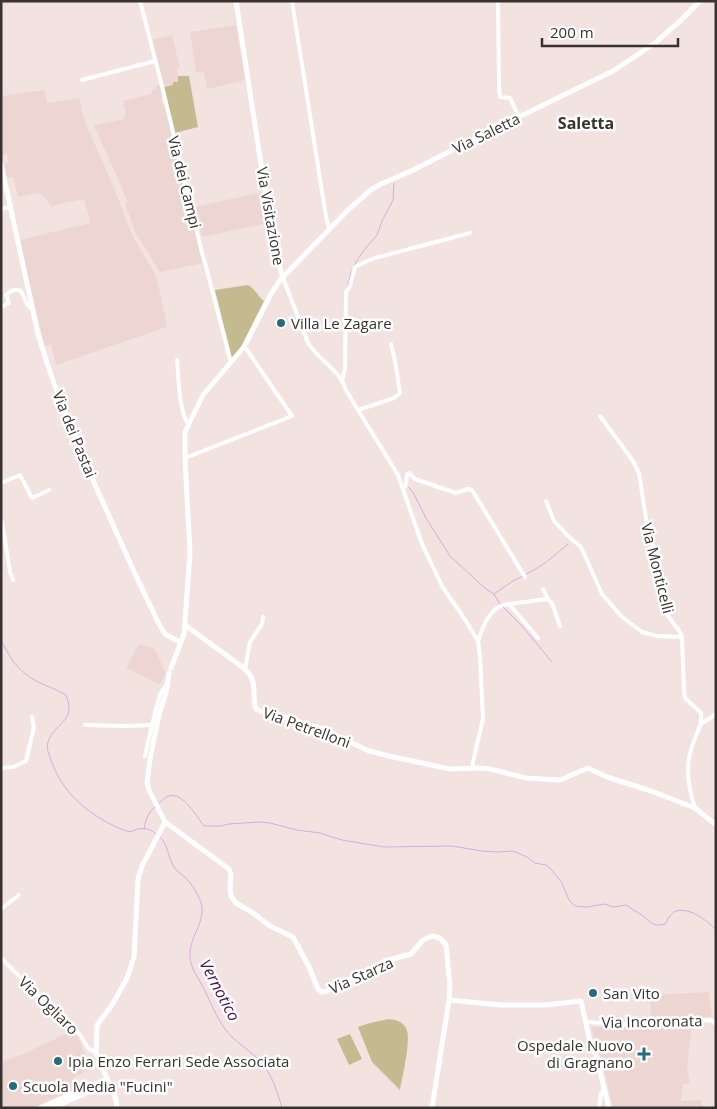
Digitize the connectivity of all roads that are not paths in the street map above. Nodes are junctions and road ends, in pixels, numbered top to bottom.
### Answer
1 (140, 1) edge
2 (236, 1) edge
3 (292, 1) edge
4 (498, 1) edge
5 (700, 1) edge
6 (155, 61) junction
7 (82, 80) dead end
8 (518, 117) junction
9 (1, 164) edge
10 (11, 208) junction
11 (1, 210) edge
12 (329, 229) junction
13 (470, 233) dead end
14 (283, 278) junction
15 (1, 307) edge
16 (32, 309) junction
17 (391, 344) dead end
18 (244, 347) junction
19 (177, 360) dead end
20 (231, 363) junction
21 (342, 381) junction
22 (360, 409) junction
23 (600, 416) dead end
24 (188, 426) junction
25 (185, 458) junction
26 (1, 483) edge
27 (405, 486) junction
28 (49, 490) dead end
29 (546, 501) dead end
30 (1, 522) edge
31 (525, 577) dead end
32 (14, 580) dead end
33 (543, 589) dead end
34 (547, 599) junction
35 (508, 604) junction
36 (263, 617) dead end
37 (185, 625) junction
38 (560, 626) dead end
39 (682, 637) junction
40 (538, 638) dead end
41 (478, 641) junction
42 (180, 642) junction
43 (245, 669) junction
44 (168, 683) junction
45 (716, 714) edge
46 (32, 717) dead end
47 (701, 724) junction
48 (85, 725) dead end
49 (152, 725) junction
50 (145, 756) dead end
51 (1, 768) edge
52 (472, 768) junction
53 (695, 808) junction
54 (164, 822) junction
55 (716, 825) edge
56 (19, 894) dead end
57 (1, 909) edge
58 (1, 958) edge
59 (450, 989) junction
60 (449, 1000) junction
61 (458, 1000) junction
62 (586, 1022) junction
63 (716, 1025) edge
64 (96, 1053) junction
65 (108, 1081) junction
66 (604, 1088) junction
67 (40, 1108) edge
68 (52, 1108) edge
69 (117, 1108) edge
70 (432, 1108) edge
71 (599, 1108) edge
72 (609, 1108) edge

1 - 6 street, Via dei Campi
2 - 14 street, Via Visitazione
3 - 12 street
4 - 8 street
5 - 8 street, Via Saletta
6 - 7 street
6 - 20 street, Via dei Campi
8 - 12 street, Via Saletta
9 - 10 street, Via dei Pastai
10 - 11 street
10 - 16 street, Via dei Pastai
12 - 14 street, Via Saletta
13 - 21 street
14 - 18 street, Via Visitazione
14 - 21 street
15 - 16 street
16 - 42 street, Via dei Pastai
17 - 22 street
18 - 20 street, Via Visitazione
18 - 25 street
19 - 24 street
20 - 24 street, Via Visitazione
21 - 22 street
22 - 27 street
23 - 39 street, Via Monticelli
24 - 25 street, Via Visitazione
25 - 37 street, Via Visitazione
26 - 28 street
27 - 31 street
27 - 41 street
29 - 39 street
30 - 32 street
33 - 34 street
34 - 35 street
34 - 38 street
35 - 40 street
35 - 41 street
36 - 43 street
37 - 42 street, Via Visitazione
37 - 43 street
39 - 47 street
41 - 52 street
42 - 44 street, Via Visitazione
43 - 52 street, Via Petrelloni
44 - 49 street
44 - 54 street, Via Visitazione
45 - 47 street
46 - 51 street
47 - 53 street
48 - 49 street
49 - 50 street
52 - 53 street, Via Petrelloni
53 - 55 street, Via Petrelloni
54 - 59 street, Via Starza
54 - 64 street
56 - 57 street
58 - 64 street, Via Ogliaro
59 - 60 street, Via Starza
59 - 61 street
60 - 61 street
60 - 70 street, Via Starza
61 - 62 street
62 - 63 street, Via Incoronata
62 - 66 street
64 - 65 street
65 - 67 street
65 - 68 street
65 - 69 street
66 - 71 street
66 - 72 street

